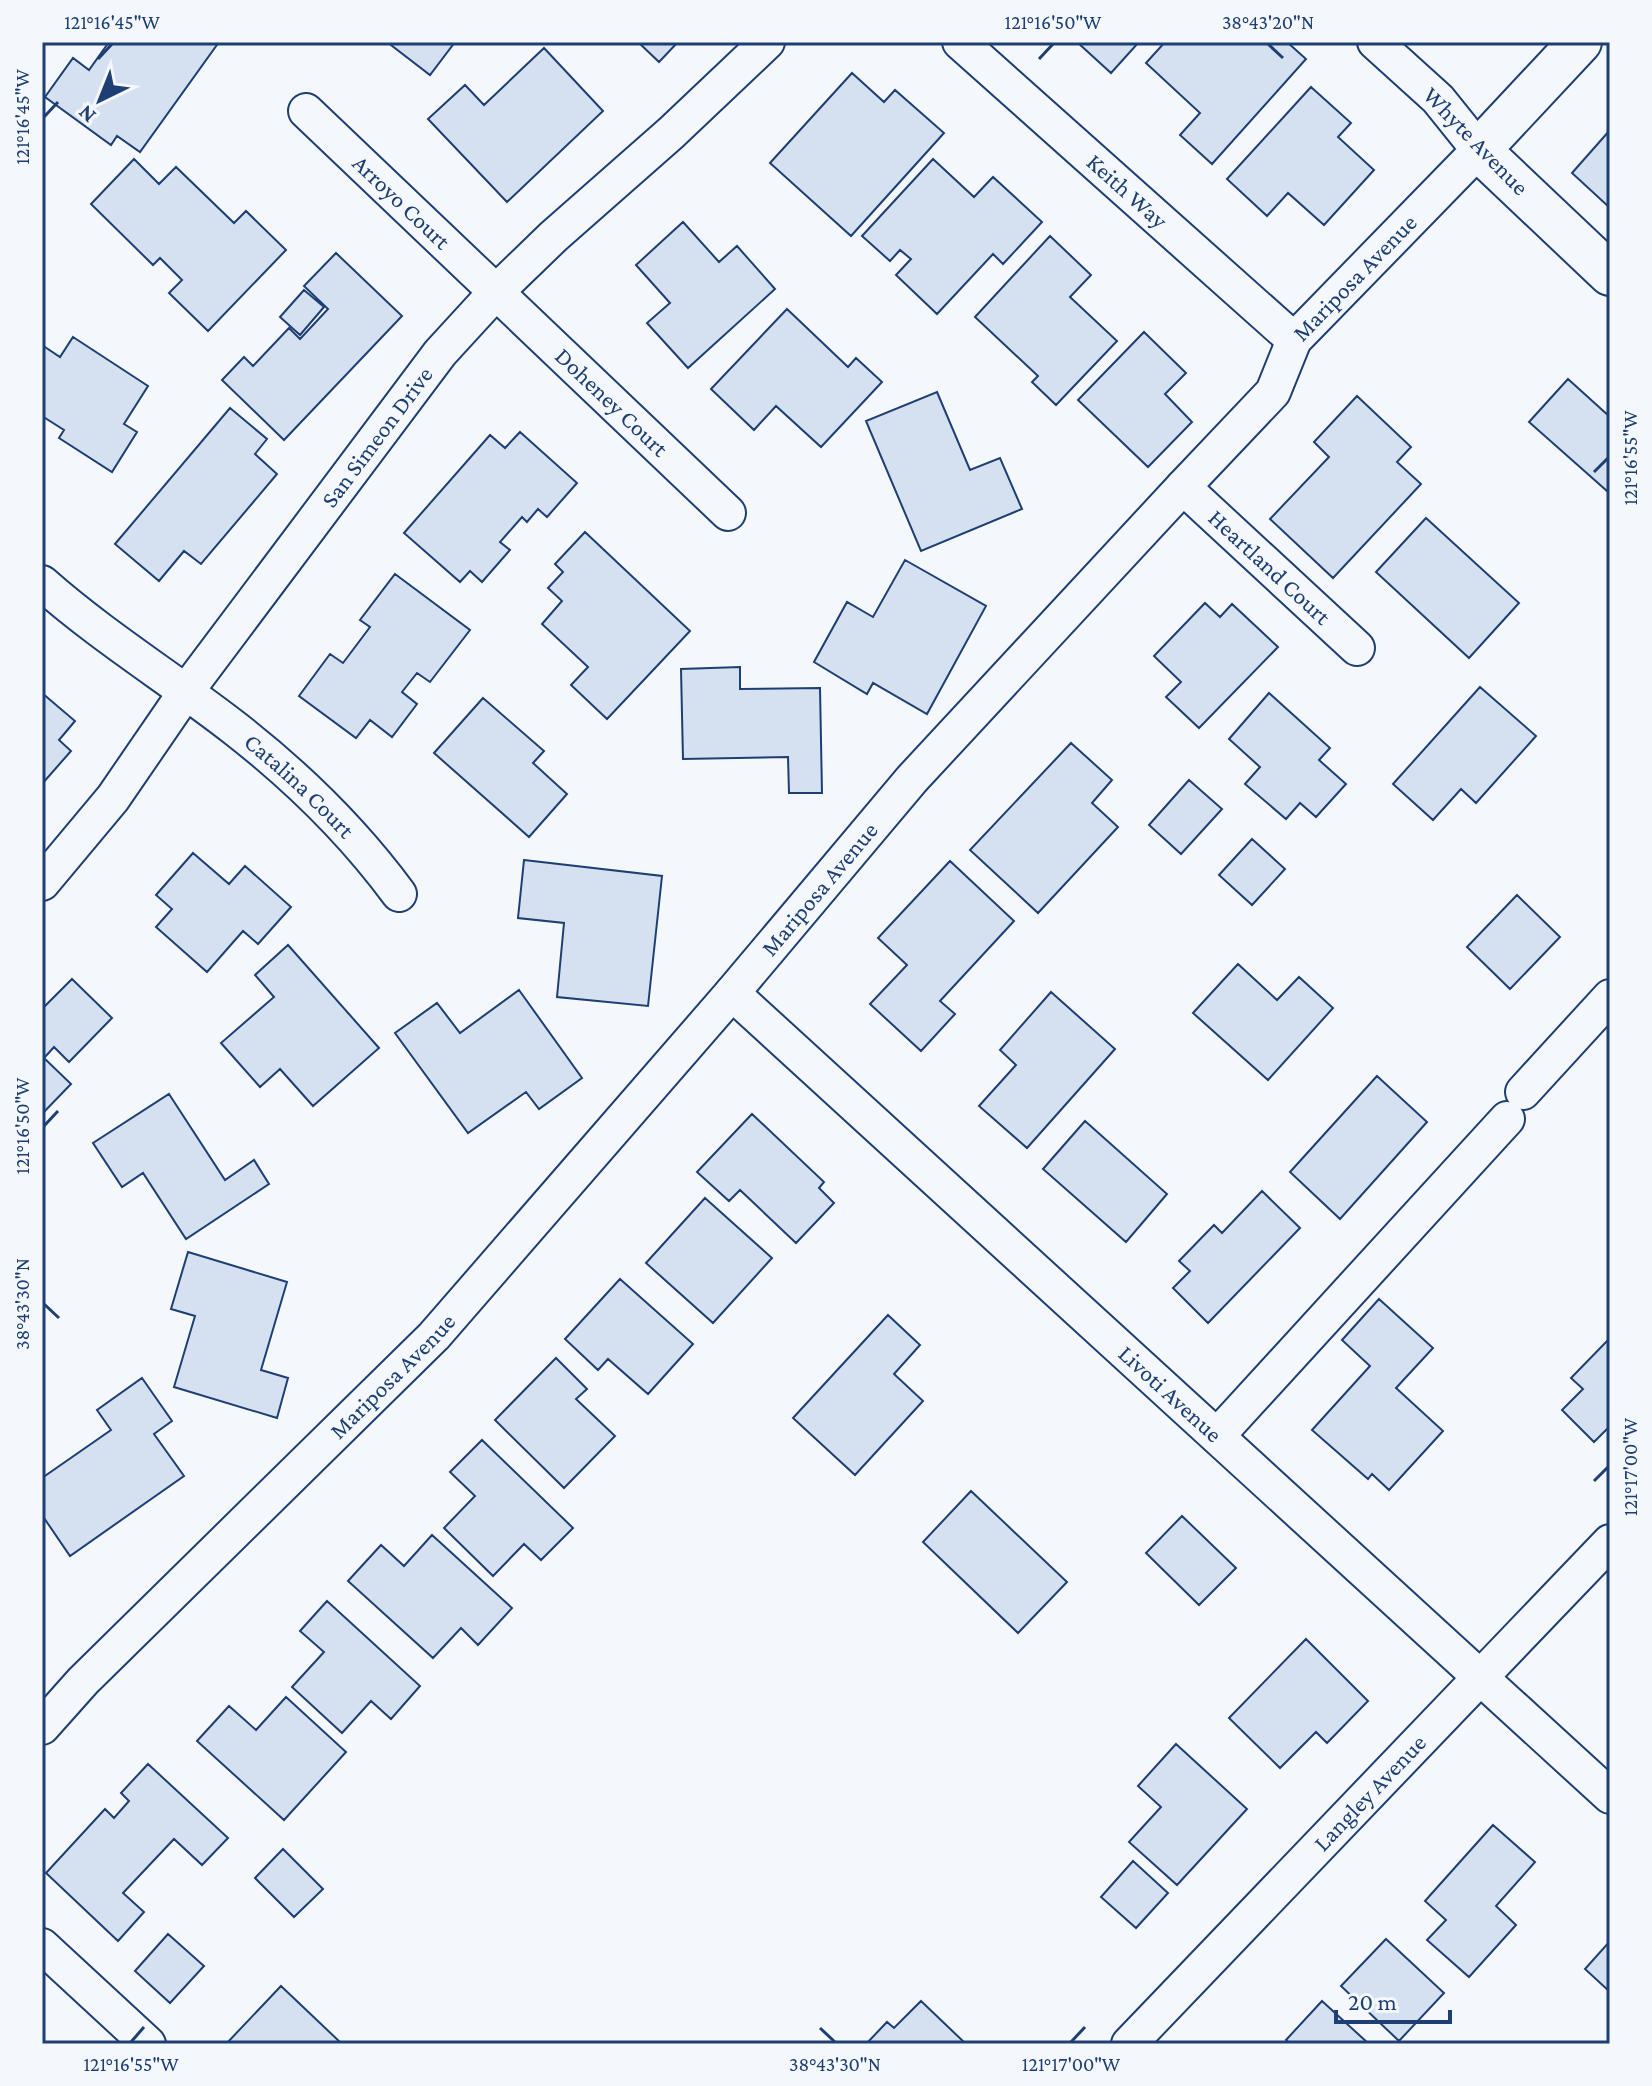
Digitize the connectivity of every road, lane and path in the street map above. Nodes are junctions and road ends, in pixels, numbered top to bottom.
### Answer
1 (767, 42) edge
2 (960, 42) edge
3 (1375, 42) edge
4 (1580, 42) edge
5 (306, 111) dead end
6 (1479, 150) junction
7 (1610, 274) edge
8 (495, 293) junction
9 (1294, 340) junction
10 (1183, 487) junction
11 (728, 513) dead end
12 (42, 583) edge
13 (1357, 648) dead end
14 (185, 693) junction
15 (42, 883) edge
16 (399, 894) dead end
17 (732, 993) junction
18 (1610, 997) edge
19 (1217, 1436) junction
20 (1610, 1542) edge
21 (1481, 1677) junction
22 (42, 1727) edge
23 (1610, 1796) edge
24 (42, 1946) edge
25 (148, 2044) edge
26 (1129, 2044) edge

1 - 8 street, San Simeon Drive
2 - 9 street, Keith Way
3 - 6 street, Whyte Avenue
4 - 6 street, Mariposa Avenue
5 - 8 street, Arroyo Court
6 - 7 street, Whyte Avenue
6 - 9 street, Mariposa Avenue
8 - 11 street, Doheney Court
8 - 14 street, San Simeon Drive
9 - 10 street, Mariposa Avenue
10 - 13 street, Heartland Court
10 - 17 street, Mariposa Avenue
12 - 14 street, Catalina Court
14 - 15 street, San Simeon Drive
14 - 16 street, Catalina Court
17 - 19 street, Livoti Avenue
17 - 22 street, Mariposa Avenue
18 - 19 street
19 - 21 street, Livoti Avenue
20 - 21 street, Langley Avenue
21 - 23 street, Livoti Avenue
21 - 26 street, Langley Avenue
24 - 25 street

